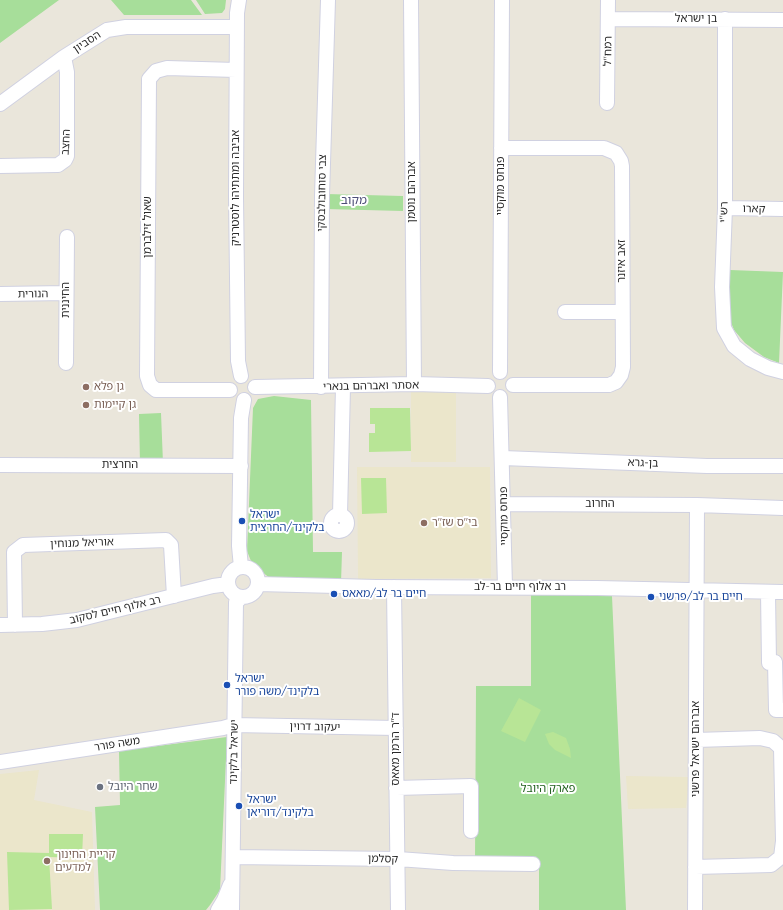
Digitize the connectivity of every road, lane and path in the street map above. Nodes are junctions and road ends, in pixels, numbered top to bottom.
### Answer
1 (239, 0) edge
2 (328, 0) edge
3 (411, 0) edge
4 (502, 0) edge
5 (608, 0) edge
6 (609, 19) junction
7 (725, 19) junction
8 (783, 20) edge
9 (237, 27) junction
10 (64, 57) junction
11 (236, 70) junction
12 (607, 103) dead end
13 (0, 104) edge
14 (502, 148) junction
15 (0, 166) edge
16 (725, 208) junction
17 (783, 210) edge
18 (67, 237) dead end
19 (66, 293) junction
20 (0, 294) edge
21 (565, 312) dead end
22 (622, 312) junction
23 (66, 363) dead end
24 (500, 372) junction
25 (783, 372) edge
26 (241, 376) junction
27 (414, 384) junction
28 (513, 385) junction
29 (488, 386) junction
30 (255, 387) junction
31 (321, 387) junction
32 (343, 387) junction
33 (230, 390) junction
34 (500, 397) junction
35 (244, 400) junction
36 (503, 458) junction
37 (0, 465) edge
38 (241, 466) junction
39 (783, 466) edge
40 (504, 504) junction
41 (697, 505) junction
42 (780, 508) edge
43 (340, 515) dead end
44 (242, 567) junction
45 (228, 584) junction
46 (258, 584) junction
47 (394, 587) junction
48 (505, 587) junction
49 (697, 589) junction
50 (768, 592) junction
51 (783, 592) edge
52 (174, 596) junction
53 (242, 597) junction
54 (0, 625) edge
55 (15, 625) junction
56 (783, 710) edge
57 (233, 725) junction
58 (396, 728) junction
59 (696, 740) junction
60 (0, 762) edge
61 (396, 788) junction
62 (471, 831) dead end
63 (233, 857) junction
64 (398, 859) junction
65 (533, 864) dead end
66 (695, 867) junction
67 (232, 877) junction
68 (218, 910) edge
69 (232, 910) edge
70 (398, 910) edge
71 (695, 910) edge

1 - 9 street, אביבה ומתתיהו לוסטרניק
2 - 31 street, צבי סוחובולבסקי
3 - 27 street, אברהם נוטמן
4 - 14 street, פנחס מוקסיי
5 - 6 street, רמח"ל
6 - 7 street, בן ישראל
6 - 12 street, רמח"ל
7 - 8 street, בן ישראל
7 - 16 street, רש"י
9 - 10 street, הסביון
9 - 11 street, אביבה ומתתיהו לוסטרניק
10 - 13 street, הסביון
10 - 15 street, החצב
11 - 26 street, אביבה ומתתיהו לוסטרניק
11 - 33 street, שאול זילברמן
14 - 22 street, זאב איזנר
14 - 24 street, פנחס מוקסיי
16 - 17 street, קארו
16 - 25 street, רש"י
18 - 19 street, החיננית
19 - 20 street, הנורית
19 - 23 street, החיננית
21 - 22 street
22 - 28 street, זאב איזנר
24 - 28 street
24 - 29 street
26 - 30 street
26 - 33 street
27 - 29 street, אסתר ואברהם בנארי
27 - 32 street, אסתר ואברהם בנארי
28 - 34 street
29 - 34 street
30 - 31 street, אסתר ואברהם בנארי
30 - 35 street
31 - 32 street, אסתר ואברהם בנארי
32 - 43 street
33 - 35 street
34 - 36 street, פנחס מוקסיי
35 - 38 street
36 - 39 street, בן-גרא
36 - 40 street, פנחס מוקסיי
37 - 38 street, החרצית
38 - 44 street
40 - 41 street, החרוב
40 - 48 street, פנחס מוקסיי
41 - 42 street, החרוב
41 - 49 street
44 - 45 street
44 - 46 street
45 - 52 street, רב אלוף חיים לסקוב
45 - 53 street
46 - 47 street, רב אלוף חיים בר-לב
46 - 53 street
47 - 48 street, רב אלוף חיים בר-לב
47 - 58 street, ד"ר הרמן מאאס
48 - 49 street, רב אלוף חיים בר-לב
49 - 50 street, רב אלוף חיים בר-לב
49 - 59 street, אברהם ישראל פרשני
50 - 51 street, רב אלוף חיים בר-לב
50 - 56 street
52 - 55 street, רב אלוף חיים לסקוב
52 - 55 street, אוריאל מנוחין
53 - 57 street, ישראל בלקינד
54 - 55 street, רב אלוף חיים לסקוב
57 - 58 street, יעקוב דרוין
57 - 60 street, משה פורר
57 - 63 street, ישראל בלקינד
58 - 61 street, ד"ר הרמן מאאס
59 - 66 street, אברהם ישראל פרשני
59 - 66 street
61 - 62 street
61 - 64 street, ד"ר הרמן מאאס
63 - 64 street, קסלמן
63 - 67 street, ישראל בלקינד
64 - 65 street, קסלמן
64 - 70 street, ד"ר הרמן מאאס
66 - 71 street, אברהם ישראל פרשני
67 - 68 street
67 - 69 street, ישראל בלקינד

